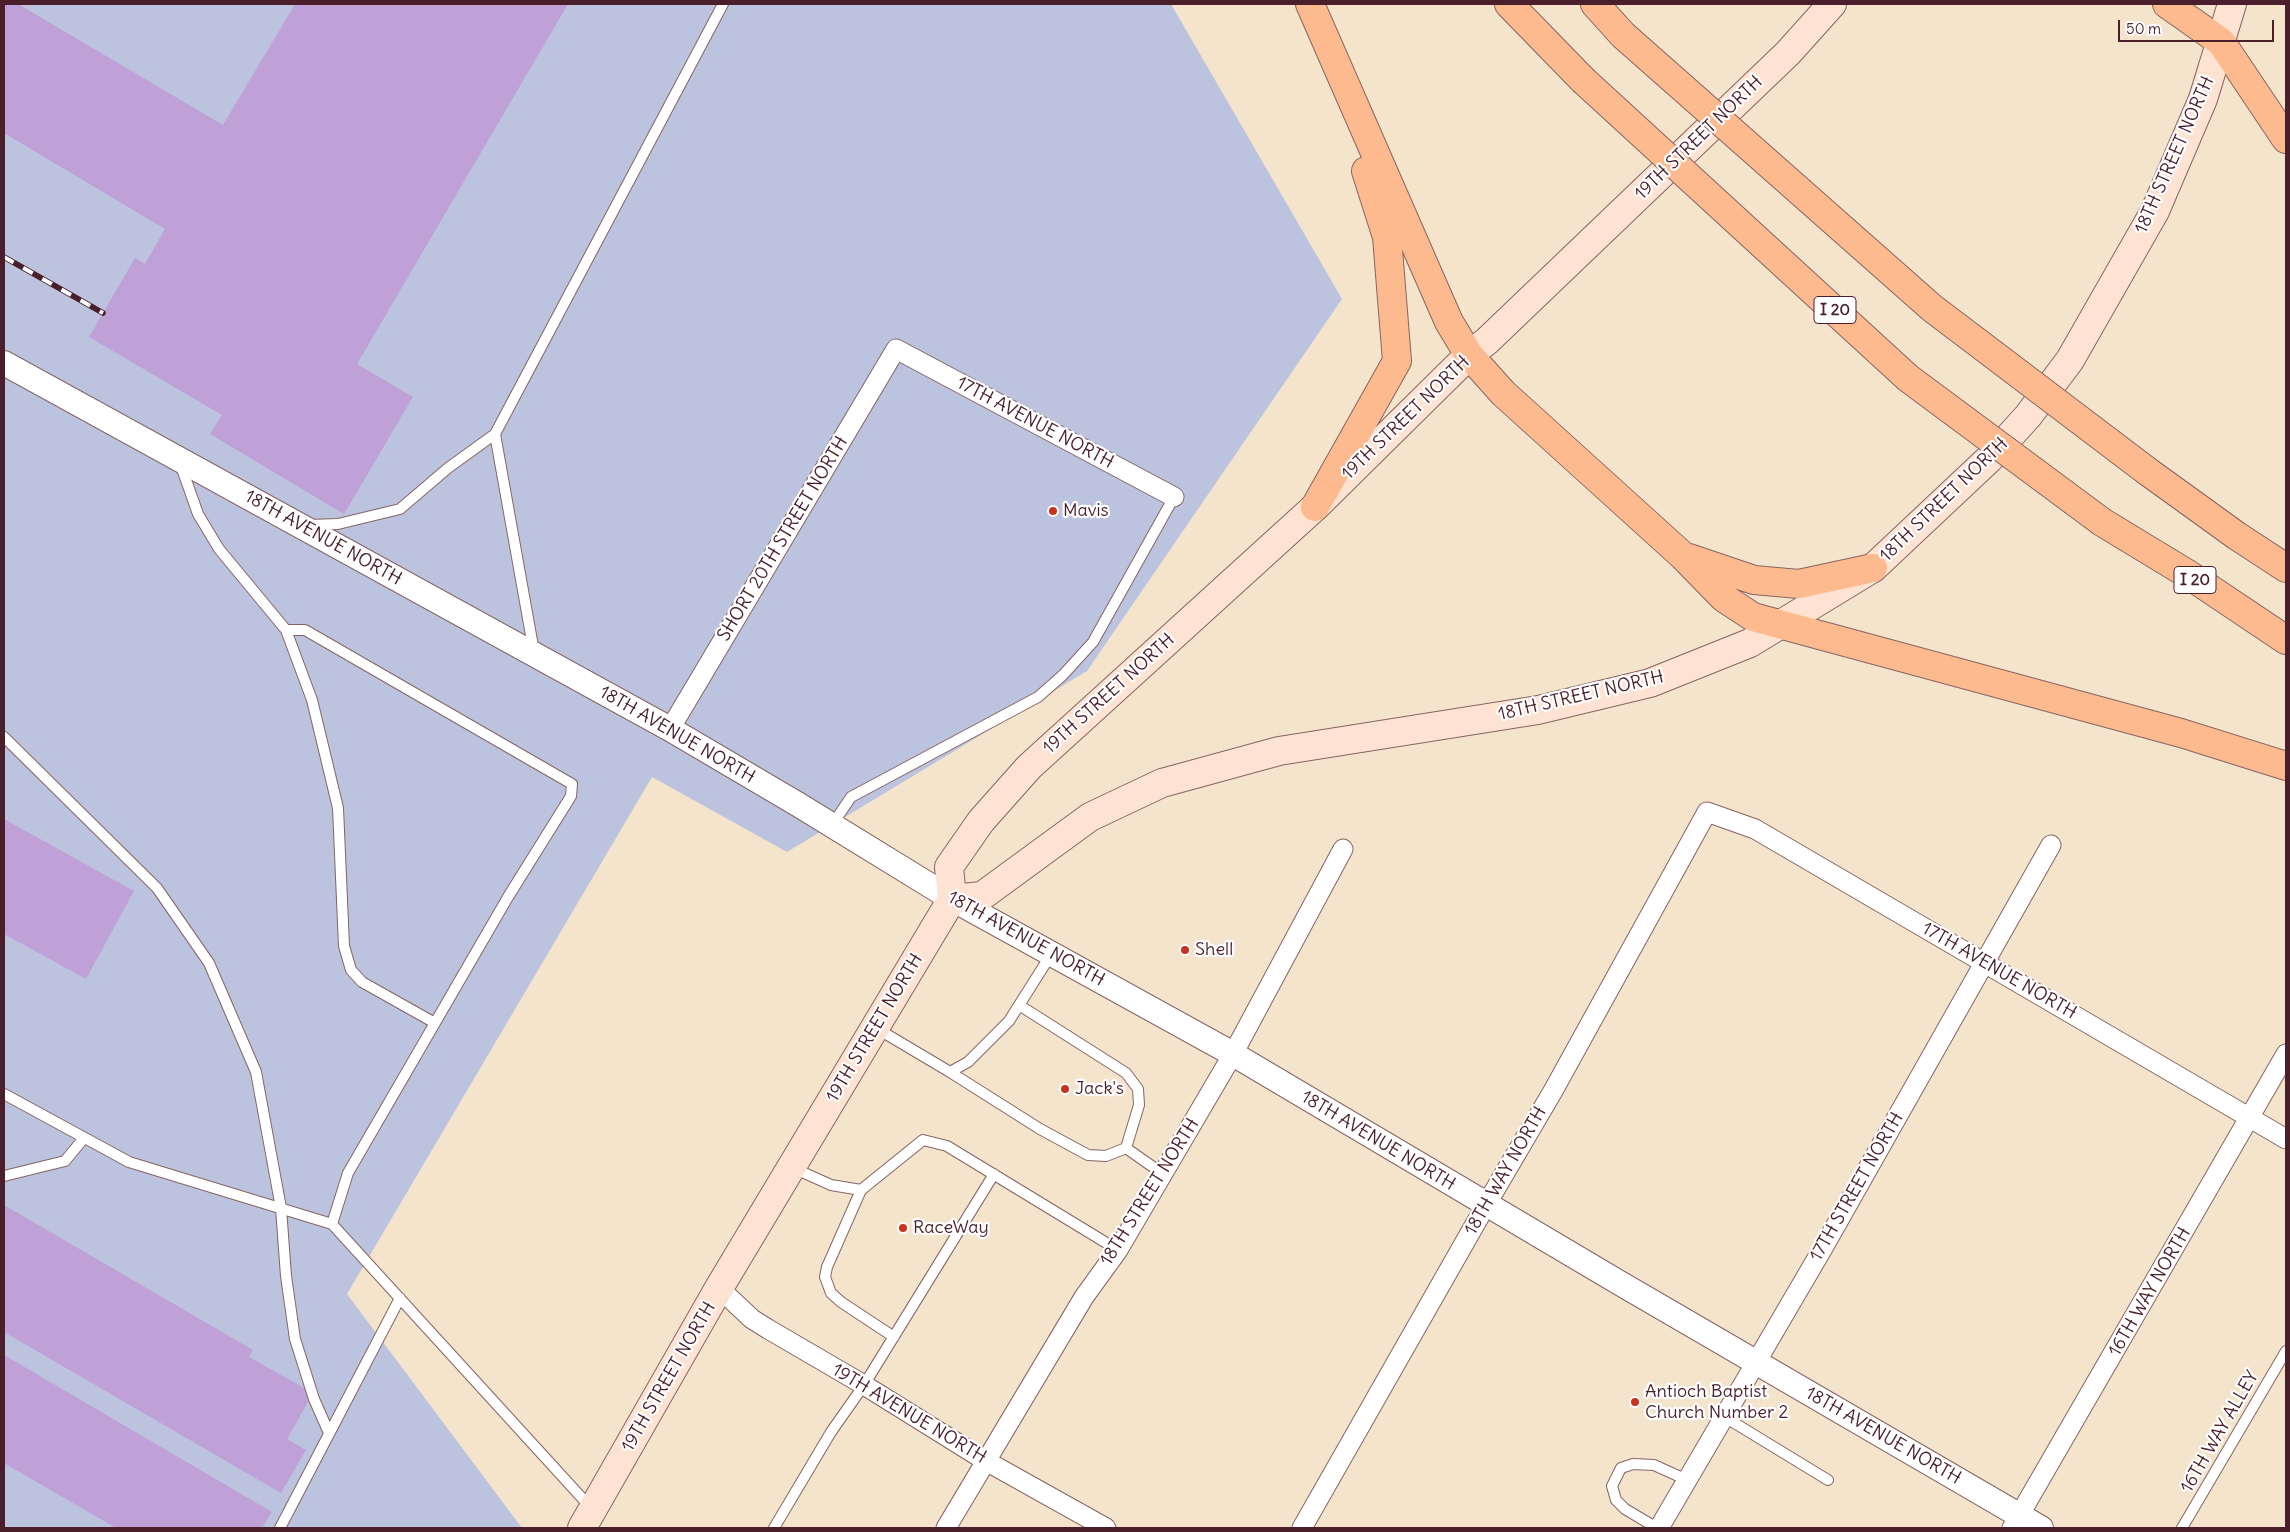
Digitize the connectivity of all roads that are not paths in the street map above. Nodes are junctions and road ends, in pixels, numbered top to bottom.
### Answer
1 (724, 4) edge
2 (1509, 4) edge
3 (1595, 4) edge
4 (1832, 4) edge
5 (2167, 4) edge
6 (2232, 4) edge
7 (1315, 14) edge
8 (2221, 42) junction
9 (2286, 139) edge
10 (896, 349) joint
11 (1469, 355) junction
12 (4, 363) edge
13 (495, 434) junction
14 (179, 460) junction
15 (1174, 497) joint
16 (1315, 507) junction
17 (299, 525) junction
18 (1683, 556) junction
19 (1873, 568) junction
20 (2286, 568) edge
21 (1780, 625) junction
22 (286, 630) junction
23 (2286, 640) edge
24 (535, 655) junction
25 (670, 729) junction
26 (4, 736) edge
27 (2286, 766) edge
28 (1707, 812) joint
29 (832, 825) junction
30 (2052, 845) dead end
31 (1343, 849) dead end
32 (952, 899) junction
33 (1052, 953) junction
34 (1984, 962) junction
35 (1019, 1005) junction
36 (435, 1023) junction
37 (875, 1028) junction
38 (1233, 1054) junction
39 (2286, 1054) edge
40 (950, 1072) junction
41 (4, 1094) edge
42 (2249, 1117) junction
43 (84, 1138) junction
44 (2286, 1139) edge
45 (1126, 1148) junction
46 (792, 1168) junction
47 (994, 1174) junction
48 (1163, 1174) junction
49 (4, 1176) edge
50 (861, 1190) junction
51 (1486, 1205) junction
52 (281, 1208) junction
53 (332, 1224) junction
54 (1118, 1250) junction
55 (719, 1288) junction
56 (400, 1298) junction
57 (894, 1337) junction
58 (2286, 1351) edge
59 (1755, 1362) junction
60 (864, 1385) junction
61 (1723, 1416) junction
62 (329, 1433) junction
63 (986, 1461) junction
64 (1687, 1480) junction
65 (1828, 1480) dead end
66 (587, 1519) edge
67 (2016, 1522) edge
68 (280, 1528) edge
69 (774, 1528) edge
70 (946, 1528) edge
71 (1106, 1528) edge
72 (1302, 1528) edge
73 (1658, 1528) edge
74 (2042, 1528) edge
75 (2182, 1528) edge

1 - 13 lane
2 - 23 highway, I 20, bridge
3 - 20 highway, bridge
4 - 11 main road, 19TH STREET NORTH
5 - 8 highway
6 - 8 main road, 18TH STREET NORTH
7 - 11 highway
7 - 16 highway
8 - 9 highway
8 - 19 main road, 18TH STREET NORTH
10 - 15 street, 17TH AVENUE NORTH
10 - 25 street, SHORT 20TH STREET NORTH
11 - 16 main road, 19TH STREET NORTH
11 - 18 highway
12 - 14 street, 18TH AVENUE NORTH
13 - 17 lane
13 - 24 lane
14 - 17 street, 18TH AVENUE NORTH
14 - 22 lane
15 - 29 lane
16 - 32 main road, 19TH STREET NORTH
17 - 24 street, 18TH AVENUE NORTH
18 - 19 highway
18 - 21 highway
19 - 21 main road, 18TH STREET NORTH
21 - 27 highway
21 - 32 main road, 18TH STREET NORTH
22 - 36 lane
22 - 36 lane
24 - 25 street, 18TH AVENUE NORTH
25 - 29 street, 18TH AVENUE NORTH
26 - 52 lane
28 - 34 street, 17TH AVENUE NORTH
28 - 51 street, 18TH WAY NORTH
29 - 32 street, 18TH AVENUE NORTH
30 - 34 street, 17TH STREET NORTH
31 - 38 street, 18TH STREET NORTH
32 - 33 street, 18TH AVENUE NORTH
32 - 37 main road, 19TH STREET NORTH
33 - 35 lane
33 - 38 street, 18TH AVENUE NORTH
34 - 42 street, 17TH AVENUE NORTH
34 - 59 street, 17TH STREET NORTH
35 - 40 lane
35 - 45 lane
36 - 53 lane
37 - 40 lane
37 - 46 main road, 19TH STREET NORTH
38 - 48 street, 18TH STREET NORTH
38 - 51 street, 18TH AVENUE NORTH
39 - 42 street, 16TH WAY NORTH
40 - 45 lane
41 - 43 lane
42 - 44 street, 17TH AVENUE NORTH
42 - 67 street, 16TH WAY NORTH
43 - 49 lane
43 - 52 lane
45 - 48 lane
46 - 50 lane
46 - 55 main road, 19TH STREET NORTH
47 - 50 lane
47 - 54 lane
47 - 57 lane
48 - 54 street, 18TH STREET NORTH
50 - 57 lane
51 - 59 street, 18TH AVENUE NORTH
51 - 72 street, 18TH WAY NORTH
52 - 53 lane
52 - 62 lane
53 - 56 lane
54 - 63 street, 18TH STREET NORTH
55 - 60 street, 19TH AVENUE NORTH
55 - 66 main road, 19TH STREET NORTH
56 - 62 lane
56 - 66 lane
57 - 60 lane
58 - 75 lane, 16TH WAY ALLEY
59 - 61 street, 17TH STREET NORTH
59 - 67 street, 18TH AVENUE NORTH
60 - 63 street, 19TH AVENUE NORTH
60 - 69 lane
61 - 64 street, 17TH STREET NORTH
61 - 65 lane
62 - 68 lane
63 - 70 street, 18TH STREET NORTH
63 - 71 street, 19TH AVENUE NORTH
64 - 73 street, 17TH STREET NORTH
64 - 73 lane
67 - 74 street, 18TH AVENUE NORTH

